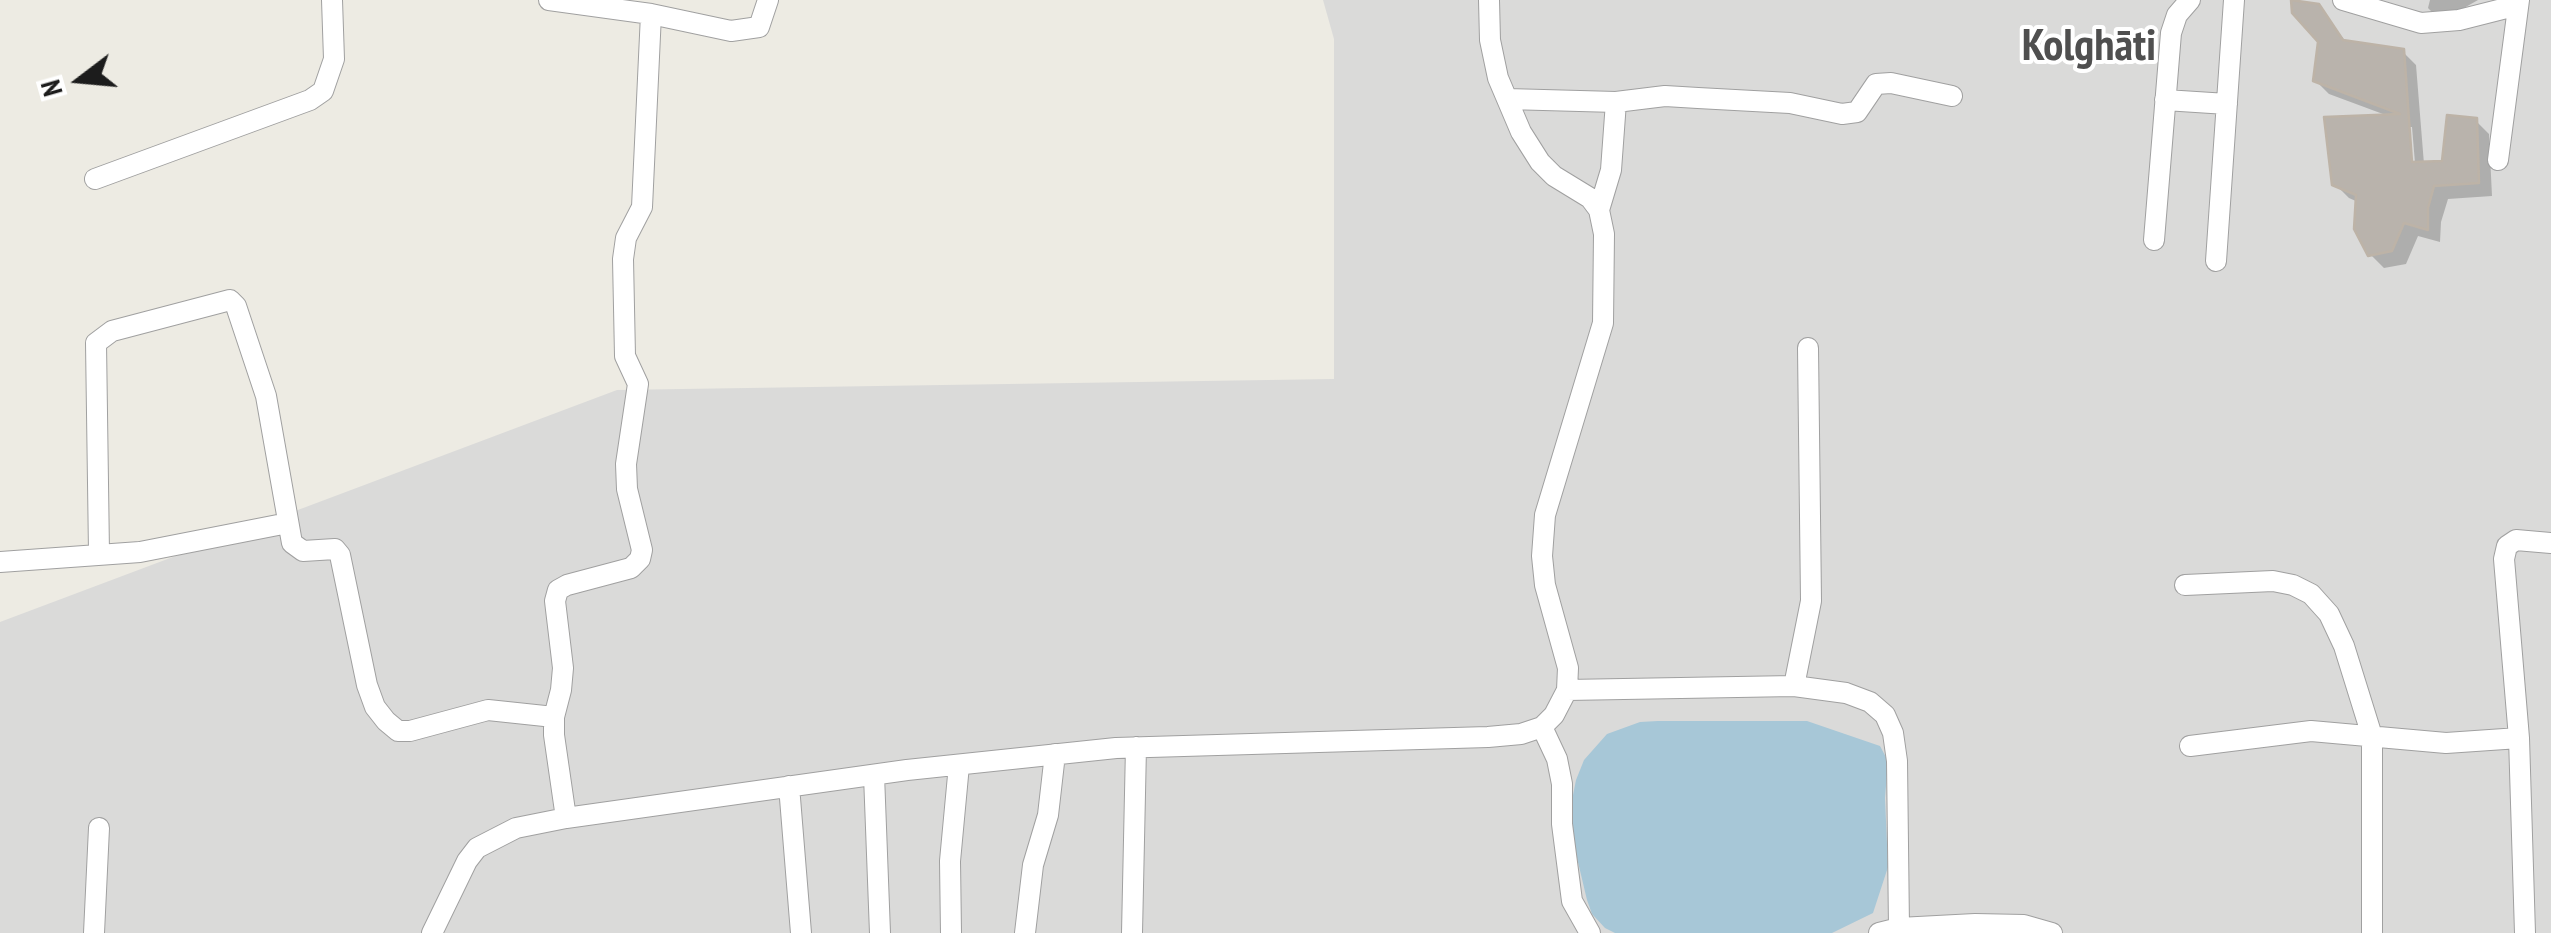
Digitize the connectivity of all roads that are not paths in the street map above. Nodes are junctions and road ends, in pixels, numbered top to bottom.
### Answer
1 (332, 0) edge
2 (550, 0) edge
3 (768, 0) edge
4 (1490, 0) edge
5 (2190, 0) edge
6 (2234, 0) edge
7 (2343, 0) edge
8 (2519, 3) edge
9 (650, 14) junction
10 (1952, 96) dead end
11 (1507, 99) junction
12 (2165, 100) junction
13 (1616, 102) junction
14 (2227, 104) junction
15 (2498, 160) dead end
16 (95, 179) dead end
17 (1598, 210) junction
18 (2154, 240) dead end
19 (2216, 261) dead end
20 (1808, 348) dead end
21 (288, 523) junction
22 (2551, 543) edge
23 (99, 553) junction
24 (0, 562) edge
25 (2186, 586) dead end
26 (1794, 686) junction
27 (1567, 690) junction
28 (554, 717) junction
29 (1542, 727) junction
30 (2372, 736) junction
31 (2520, 738) junction
32 (1136, 746) junction
33 (2190, 746) dead end
34 (1054, 754) junction
35 (958, 765) junction
36 (874, 775) junction
37 (790, 786) junction
38 (566, 818) junction
39 (99, 828) dead end
40 (1889, 931) edge
41 (94, 933) edge
42 (432, 933) edge
43 (801, 933) edge
44 (880, 933) edge
45 (950, 933) edge
46 (1025, 933) edge
47 (1132, 933) edge
48 (1590, 933) edge
49 (2052, 933) edge
50 (2372, 933) edge
51 (2525, 933) edge

1 - 16 street
2 - 9 street
3 - 9 street
4 - 11 street
5 - 12 street
6 - 14 street
7 - 8 street
8 - 15 street
9 - 28 street
10 - 13 street
11 - 13 street
11 - 17 street
12 - 14 street
12 - 18 street
13 - 17 street
14 - 19 street
17 - 27 street
20 - 26 street
21 - 23 street
21 - 23 street
21 - 28 street
22 - 31 street
23 - 24 street
25 - 30 street
26 - 27 street
26 - 40 street
27 - 29 street
28 - 38 street
29 - 32 street
29 - 48 street
30 - 31 street
30 - 33 street
30 - 50 street
31 - 51 street
32 - 34 street
32 - 47 street
34 - 35 street
34 - 46 street
35 - 36 street
35 - 45 street
36 - 37 street
36 - 44 street
37 - 38 street
37 - 43 street
38 - 42 street
39 - 41 street
40 - 49 street

